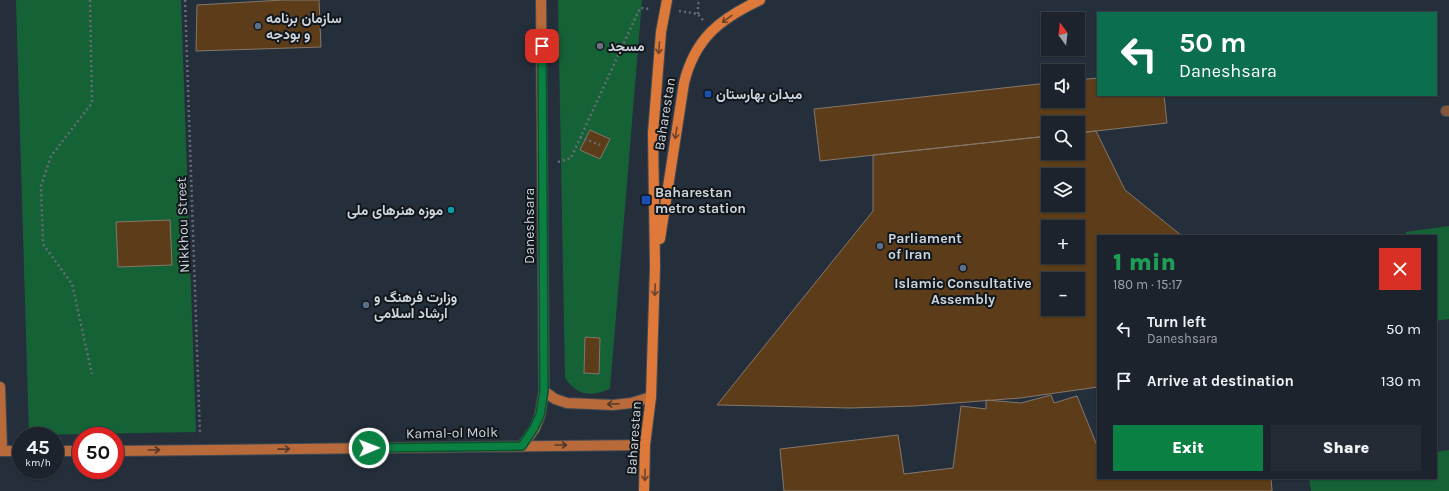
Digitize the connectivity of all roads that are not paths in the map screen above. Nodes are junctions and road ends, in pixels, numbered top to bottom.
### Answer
1 (541, 0) edge
2 (760, 0) edge
3 (666, 5) edge
4 (655, 267) junction
5 (0, 387) edge
6 (544, 391) junction
7 (651, 397) junction
8 (645, 445) junction
9 (522, 446) junction
10 (124, 450) edge
11 (1, 451) edge
12 (12, 451) edge
13 (644, 491) edge

1 - 6 street, Daneshsara
2 -> 4 main road, Baharestan
3 -> 4 main road, Baharestan
4 -> 7 main road, Baharestan
5 - 11 street
7 -> 6 street
6 - 9 street, Daneshsara
7 - 8 main road, Baharestan
9 -> 8 street, Kamal-ol Molk
8 -> 13 main road, Baharestan
10 -> 9 street, Kamal-ol Molk
11 - 12 street

